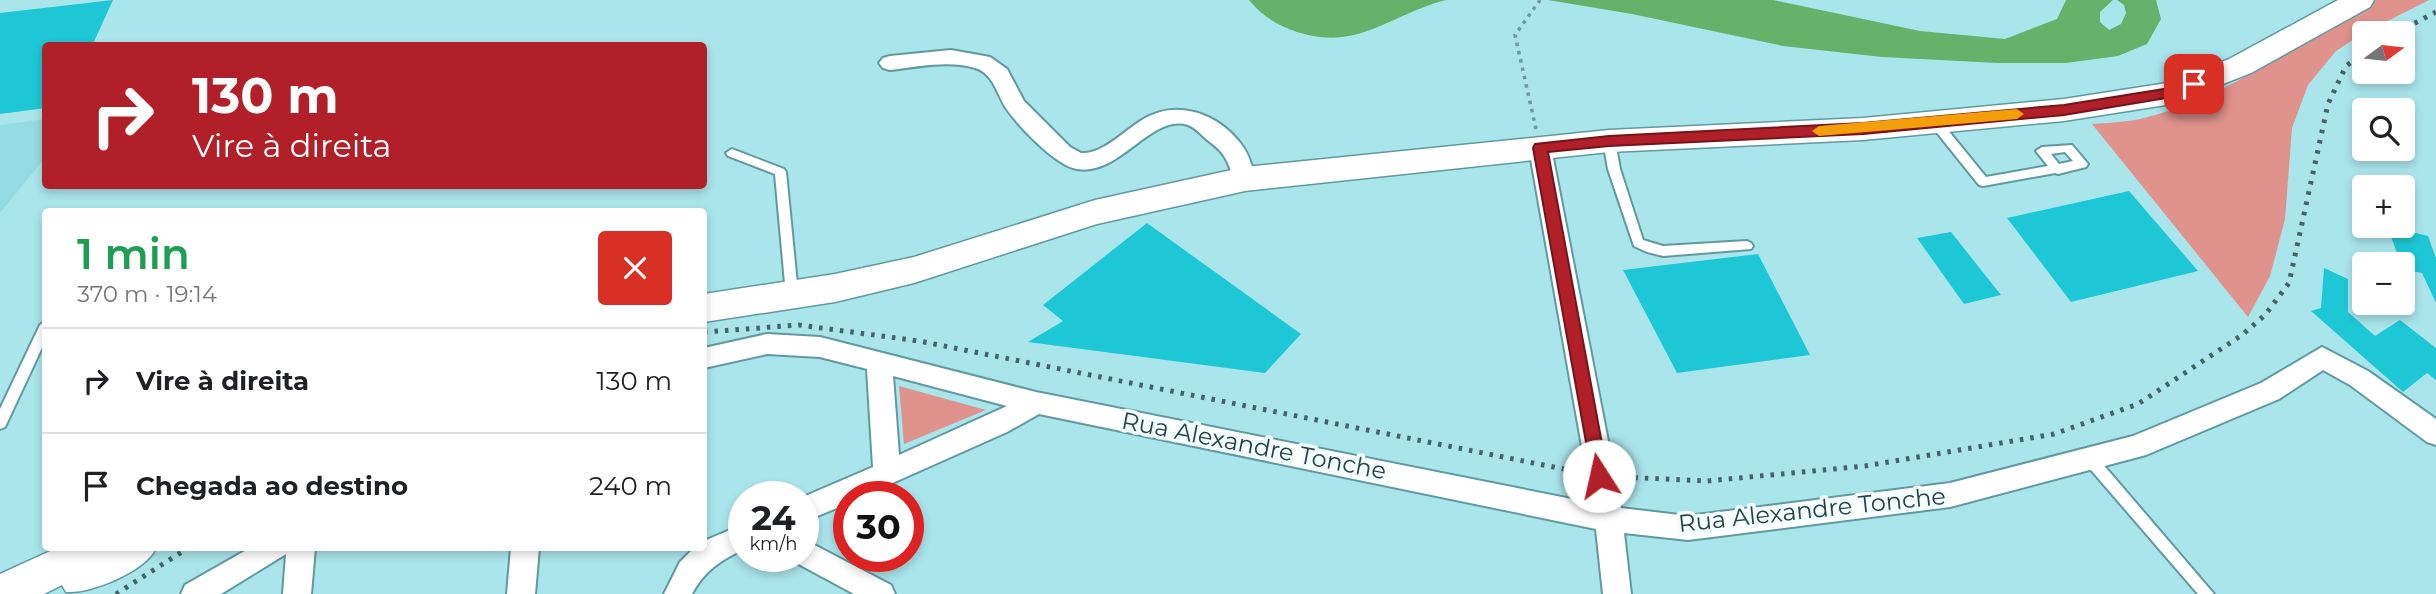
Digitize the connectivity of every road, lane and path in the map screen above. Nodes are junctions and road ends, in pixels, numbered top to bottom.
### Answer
1 (2360, 0) edge
2 (1539, 1) edge
3 (890, 63) dead end
4 (1934, 121) junction
5 (1609, 141) junction
6 (1540, 148) junction
7 (732, 153) dead end
8 (2058, 170) dead end
9 (1245, 179) junction
10 (1747, 246) dead end
11 (792, 295) junction
12 (707, 308) edge
13 (42, 334) edge
14 (707, 357) edge
15 (878, 364) junction
16 (1036, 403) junction
17 (0, 423) edge
18 (2436, 434) edge
19 (2090, 459) junction
20 (887, 473) junction
21 (819, 503) edge
22 (1609, 519) junction
23 (728, 543) edge
24 (92, 551) edge
25 (131, 551) edge
26 (270, 551) edge
27 (301, 551) edge
28 (525, 551) edge
29 (819, 561) edge
30 (1, 594) edge
31 (52, 594) edge
32 (195, 594) edge
33 (297, 594) edge
34 (521, 594) edge
35 (678, 594) edge
36 (881, 594) edge
37 (1617, 594) edge
38 (2207, 594) edge

1 - 4 main road
2 - 6 path
3 - 9 street
4 - 5 main road
4 - 8 lane
5 - 6 main road
5 - 10 lane
6 - 9 main road
6 - 22 street
7 - 11 lane
9 - 11 main road
11 - 12 main road
13 - 17 lane
14 - 15 street, Rua Alexandre Tonche
15 - 16 street, Rua Alexandre Tonche
15 - 20 street
16 - 20 street
16 - 22 street, Rua Alexandre Tonche
18 - 19 street, Rua Alexandre Tonche
19 - 22 street, Rua Alexandre Tonche
19 - 38 lane
20 - 21 street
22 - 37 street
23 - 35 street
24 - 30 main road
25 - 31 main road
26 - 32 street
27 - 33 street
28 - 34 street
29 - 36 street

